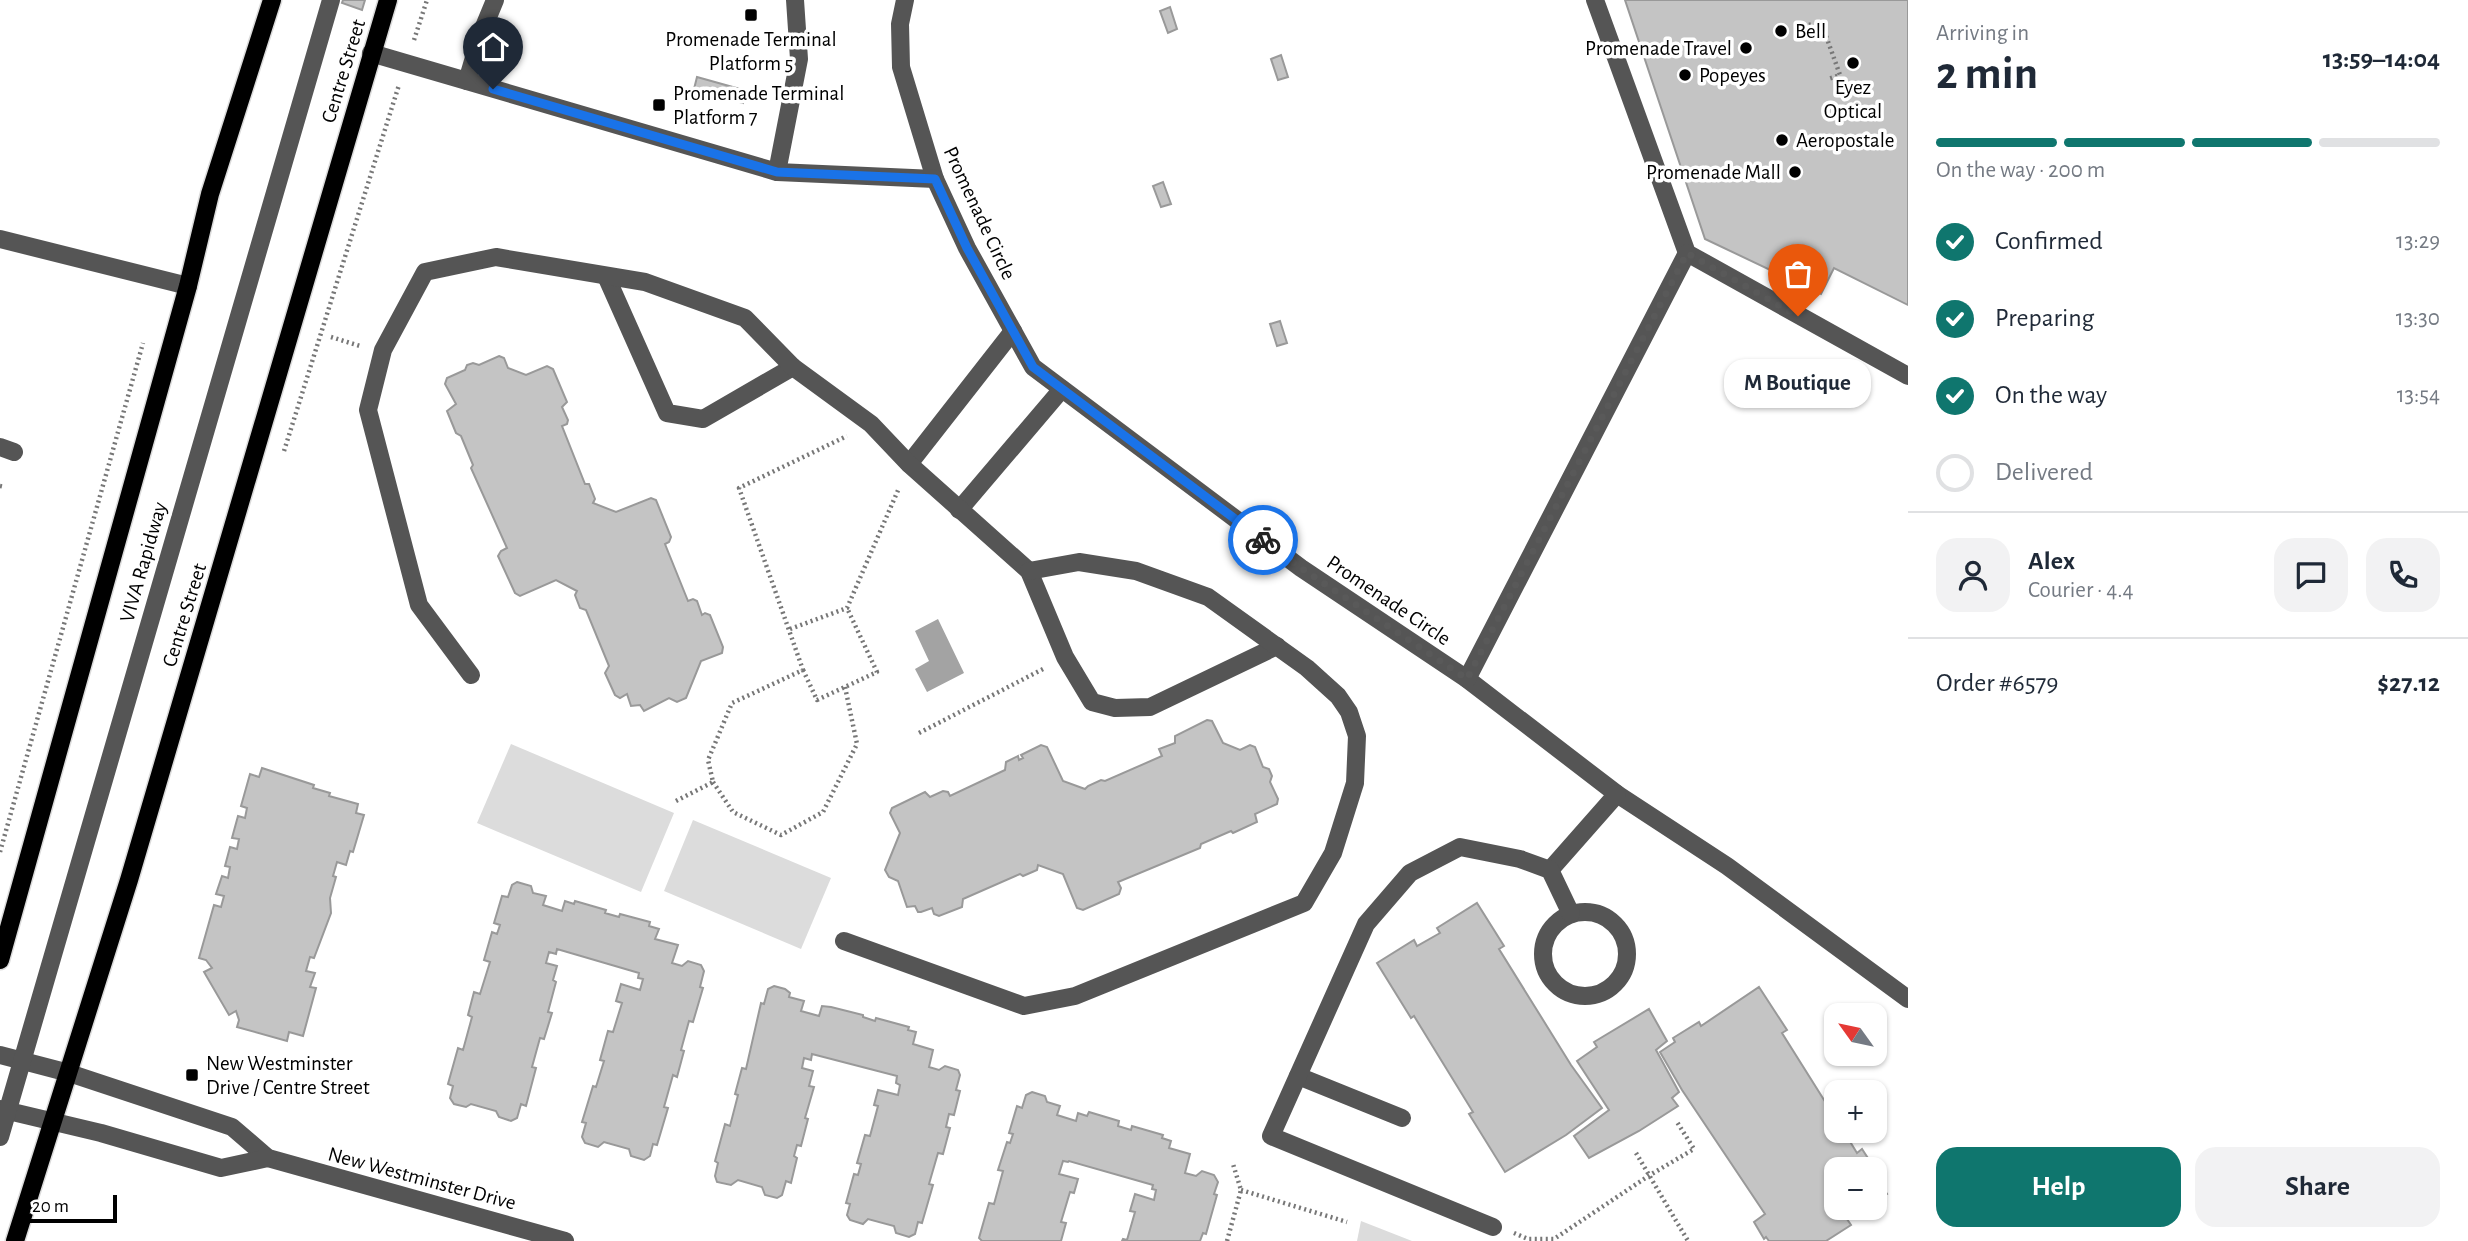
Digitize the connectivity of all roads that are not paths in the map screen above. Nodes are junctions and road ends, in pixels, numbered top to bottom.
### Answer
1 (272, 0) edge
2 (331, 0) edge
3 (388, 0) edge
4 (495, 0) edge
5 (795, 0) edge
6 (905, 0) edge
7 (1595, 0) edge
8 (371, 54) junction
9 (467, 81) junction
10 (777, 172) junction
11 (935, 179) junction
12 (0, 239) edge
13 (1687, 253) junction
14 (606, 276) junction
15 (188, 286) junction
16 (1013, 331) junction
17 (793, 366) junction
18 (1908, 376) edge
19 (1062, 389) junction
20 (909, 464) junction
21 (960, 510) junction
22 (1029, 571) junction
23 (1277, 646) junction
24 (471, 675) dead end
25 (1467, 679) junction
26 (1618, 794) junction
27 (1550, 870) junction
28 (1571, 914) junction
29 (844, 941) dead end
30 (0, 960) edge
31 (1908, 999) edge
32 (0, 1055) edge
33 (21, 1061) junction
34 (69, 1073) junction
35 (1298, 1076) junction
36 (4, 1110) edge
37 (1402, 1118) dead end
38 (54, 1121) junction
39 (0, 1137) edge
40 (268, 1158) junction
41 (1493, 1227) road end
42 (15, 1241) edge
43 (565, 1241) edge

1 - 15 main road
2 - 33 street, VIVA Rapidway
3 - 8 main road, Centre Street
4 - 9 street
5 - 10 street
6 - 11 street, Promenade Circle
7 - 13 street
8 - 9 street
8 - 34 main road, Centre Street
9 - 10 street
10 - 11 street
11 - 16 street, Promenade Circle
12 - 15 street
13 - 18 street
13 - 25 street
14 - 17 street
14 - 17 street
14 - 24 street
15 - 30 main road
16 - 19 street, Promenade Circle
16 - 20 street
17 - 20 street
19 - 21 street
19 - 25 street, Promenade Circle
20 - 21 street
21 - 22 street
22 - 23 street
22 - 23 street
23 - 29 street
25 - 26 street, Promenade Circle
26 - 27 street
26 - 31 street, Promenade Circle
27 - 28 street
27 - 35 street
28 - 28 street
32 - 33 street, New Westminster Drive
33 - 34 street, New Westminster Drive
33 - 36 street, VIVA Rapidway
34 - 38 main road, Centre Street
34 - 40 street, New Westminster Drive
35 - 37 street
35 - 41 street
36 - 38 street, New Westminster Drive
36 - 39 street, VIVA Rapidway
38 - 40 street, New Westminster Drive
38 - 42 main road, Centre Street
40 - 43 street, New Westminster Drive

